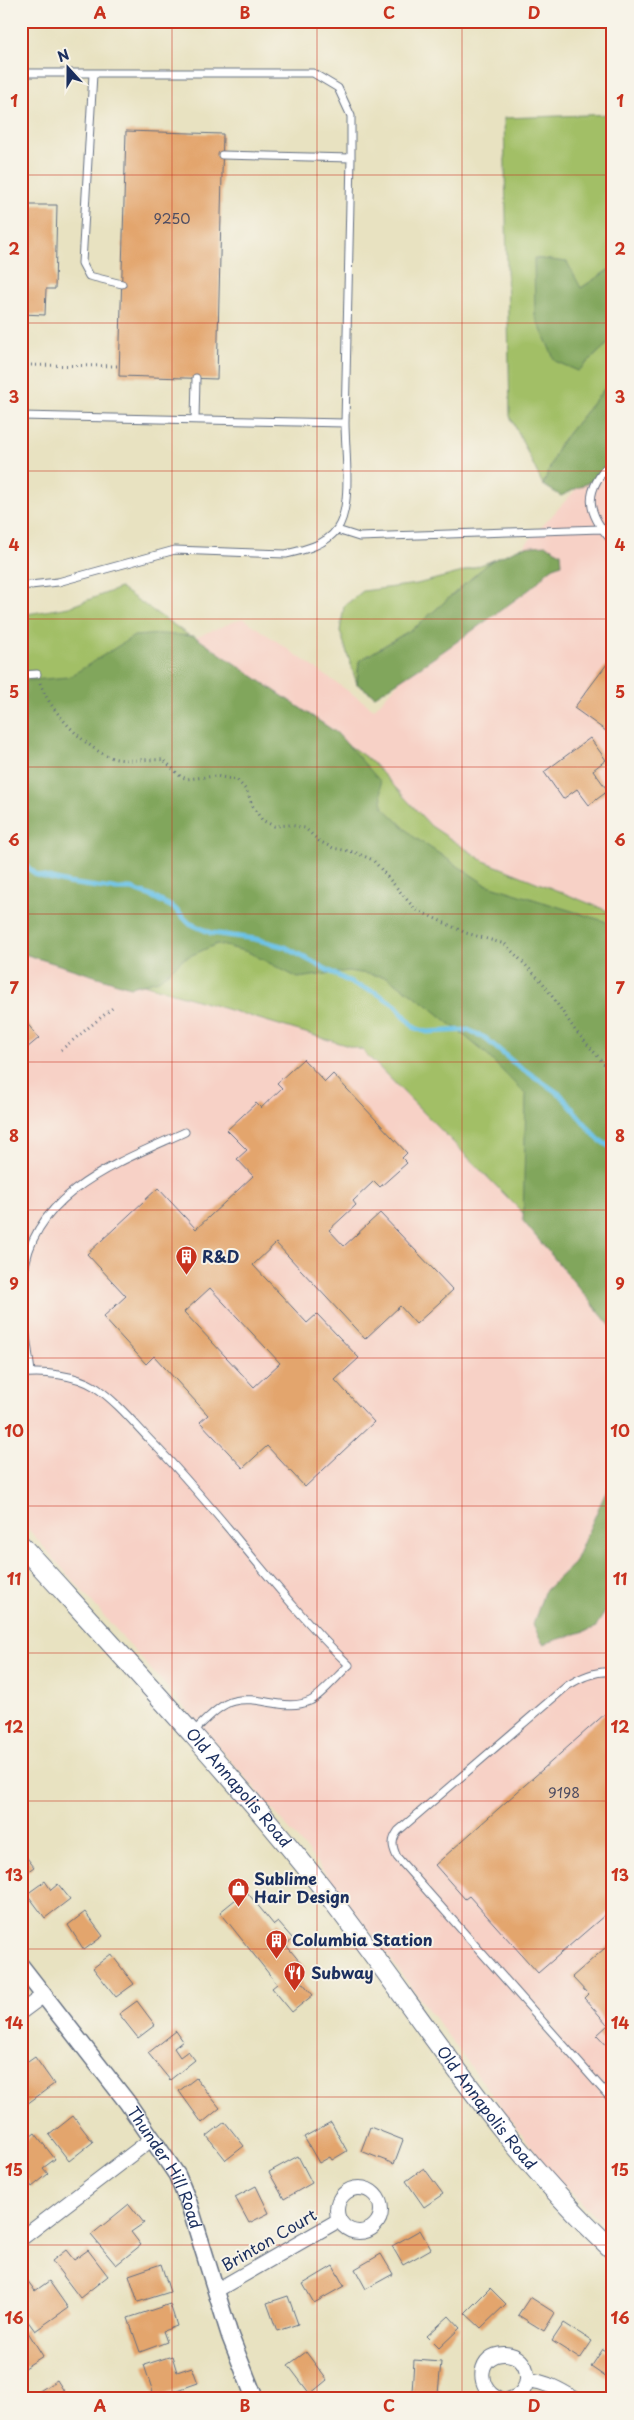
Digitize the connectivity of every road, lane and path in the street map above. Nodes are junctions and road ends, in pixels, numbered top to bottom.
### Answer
1 (21, 73) edge
2 (93, 74) junction
3 (222, 155) dead end
4 (352, 158) junction
5 (122, 284) dead end
6 (21, 365) edge
7 (120, 366) dead end
8 (196, 378) dead end
9 (21, 416) edge
10 (195, 419) junction
11 (345, 423) junction
12 (613, 460) edge
13 (601, 529) junction
14 (337, 530) junction
15 (613, 542) edge
16 (21, 586) edge
17 (38, 674) joint
18 (21, 675) edge
19 (115, 1006) dead end
20 (61, 1050) dead end
21 (613, 1074) edge
22 (185, 1132) dead end
23 (31, 1372) junction
24 (21, 1374) edge
25 (21, 1545) edge
26 (613, 1672) edge
27 (192, 1733) junction
28 (21, 1966) edge
29 (44, 1995) junction
30 (21, 2012) edge
31 (613, 2101) edge
32 (152, 2138) junction
33 (339, 2220) dead end
34 (21, 2239) edge
35 (613, 2250) edge
36 (217, 2290) junction
37 (528, 2380) junction
38 (255, 2399) edge
39 (499, 2399) edge
40 (510, 2399) edge
41 (575, 2399) edge

1 - 2 lane
2 - 4 lane
2 - 5 lane
3 - 4 lane
4 - 11 lane
6 - 7 path
8 - 10 lane
9 - 10 lane
10 - 11 lane
11 - 14 lane
12 - 13 lane
13 - 14 lane
13 - 15 lane
14 - 16 lane
17 - 18 lane
17 - 21 path
19 - 20 path
22 - 23 lane
23 - 24 lane
23 - 27 lane
25 - 27 main road, Old Annapolis Road
26 - 31 lane
27 - 35 main road, Old Annapolis Road
28 - 29 street, Thunder Hill Road
29 - 30 street
29 - 32 street, Thunder Hill Road
32 - 34 street
32 - 36 street, Thunder Hill Road
33 - 36 street, Brinton Court
36 - 38 street, Thunder Hill Road
37 - 39 street
37 - 40 street
37 - 41 street

